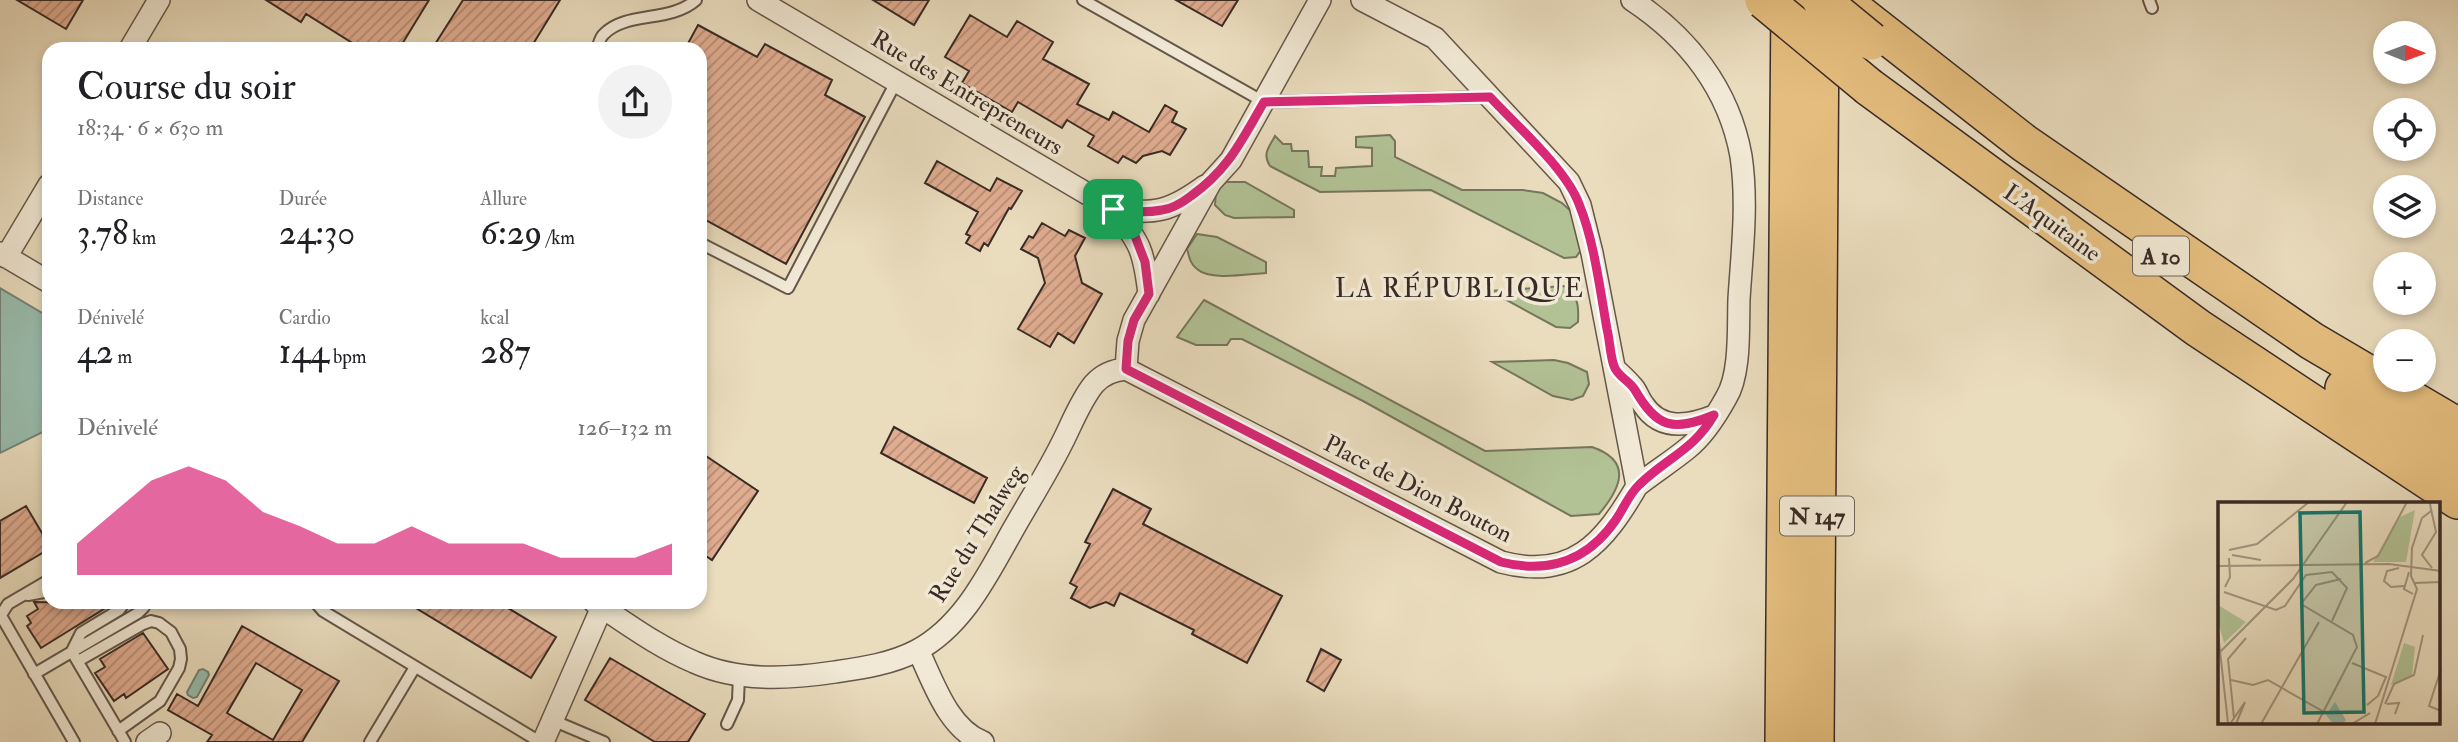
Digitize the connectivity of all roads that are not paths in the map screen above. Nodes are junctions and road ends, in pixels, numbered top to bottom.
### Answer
1 (159, 0) edge
2 (696, 0) edge
3 (758, 0) edge
4 (1083, 0) edge
5 (1320, 0) edge
6 (1362, 0) edge
7 (1632, 0) edge
8 (1764, 0) edge
9 (1790, 0) edge
10 (1821, 0) edge
11 (1831, 0) edge
12 (1841, 0) edge
13 (1871, 32) junction
14 (134, 42) edge
15 (600, 42) edge
16 (896, 82) junction
17 (1490, 97) junction
18 (1264, 102) junction
19 (1211, 182) junction
20 (42, 196) edge
21 (1113, 209) junction
22 (707, 247) edge
23 (3, 255) edge
24 (1819, 275) junction
25 (42, 278) edge
26 (1149, 294) junction
27 (1126, 369) junction
28 (1615, 369) junction
29 (1787, 372) junction
30 (1714, 415) junction
31 (2458, 427) edge
32 (2458, 462) edge
33 (1637, 486) junction
34 (2458, 500) edge
35 (42, 584) edge
36 (42, 592) edge
37 (22, 596) junction
38 (120, 609) edge
39 (142, 609) edge
40 (321, 609) edge
41 (596, 609) edge
42 (604, 609) edge
43 (0, 615) edge
44 (918, 650) junction
45 (75, 656) junction
46 (415, 667) junction
47 (34, 674) junction
48 (739, 675) junction
49 (552, 720) junction
50 (727, 724) dead end
51 (118, 731) junction
52 (74, 742) edge
53 (125, 742) edge
54 (370, 742) edge
55 (542, 742) edge
56 (604, 742) edge
57 (983, 742) edge
58 (1763, 742) edge
59 (1784, 742) edge
60 (1815, 742) edge
61 (1832, 742) edge

1 - 14 street
2 - 15 lane
3 - 16 street, Rue des Entrepreneurs
4 - 18 lane
5 - 18 street
6 - 17 street
7 - 30 street
8 - 34 highway, L'Aquitaine / A 10, bridge
9 - 29 highway, N 147
10 - 13 highway, L'Aquitaine / A 10, bridge
10 - 24 highway, N 147
11 - 24 highway
12 - 13 highway
13 - 31 highway
13 - 32 highway, L'Aquitaine / A 10
16 - 21 street, Rue des Entrepreneurs
16 - 22 lane
17 - 18 lane
17 - 28 street
18 - 19 street
19 - 21 street
19 - 26 street
20 - 23 street
21 - 26 street
23 - 25 street
24 - 60 highway, N 147
24 - 61 highway
26 - 27 street
27 - 33 street, Place de Dion Bouton
27 - 44 street, Rue du Thalweg
28 - 30 street
28 - 33 street
29 - 58 highway
29 - 59 highway, N 147
30 - 33 street
35 - 37 lane
36 - 37 lane
37 - 43 lane
38 - 45 lane
39 - 45 lane
40 - 46 lane
41 - 49 street
42 - 48 street, Rue du Thalweg
43 - 47 lane
44 - 48 street, Rue du Thalweg
44 - 57 street
45 - 47 lane
45 - 51 lane
45 - 51 lane
46 - 54 lane
46 - 55 lane
47 - 52 lane
48 - 50 lane
49 - 55 street
49 - 56 lane
51 - 53 lane

